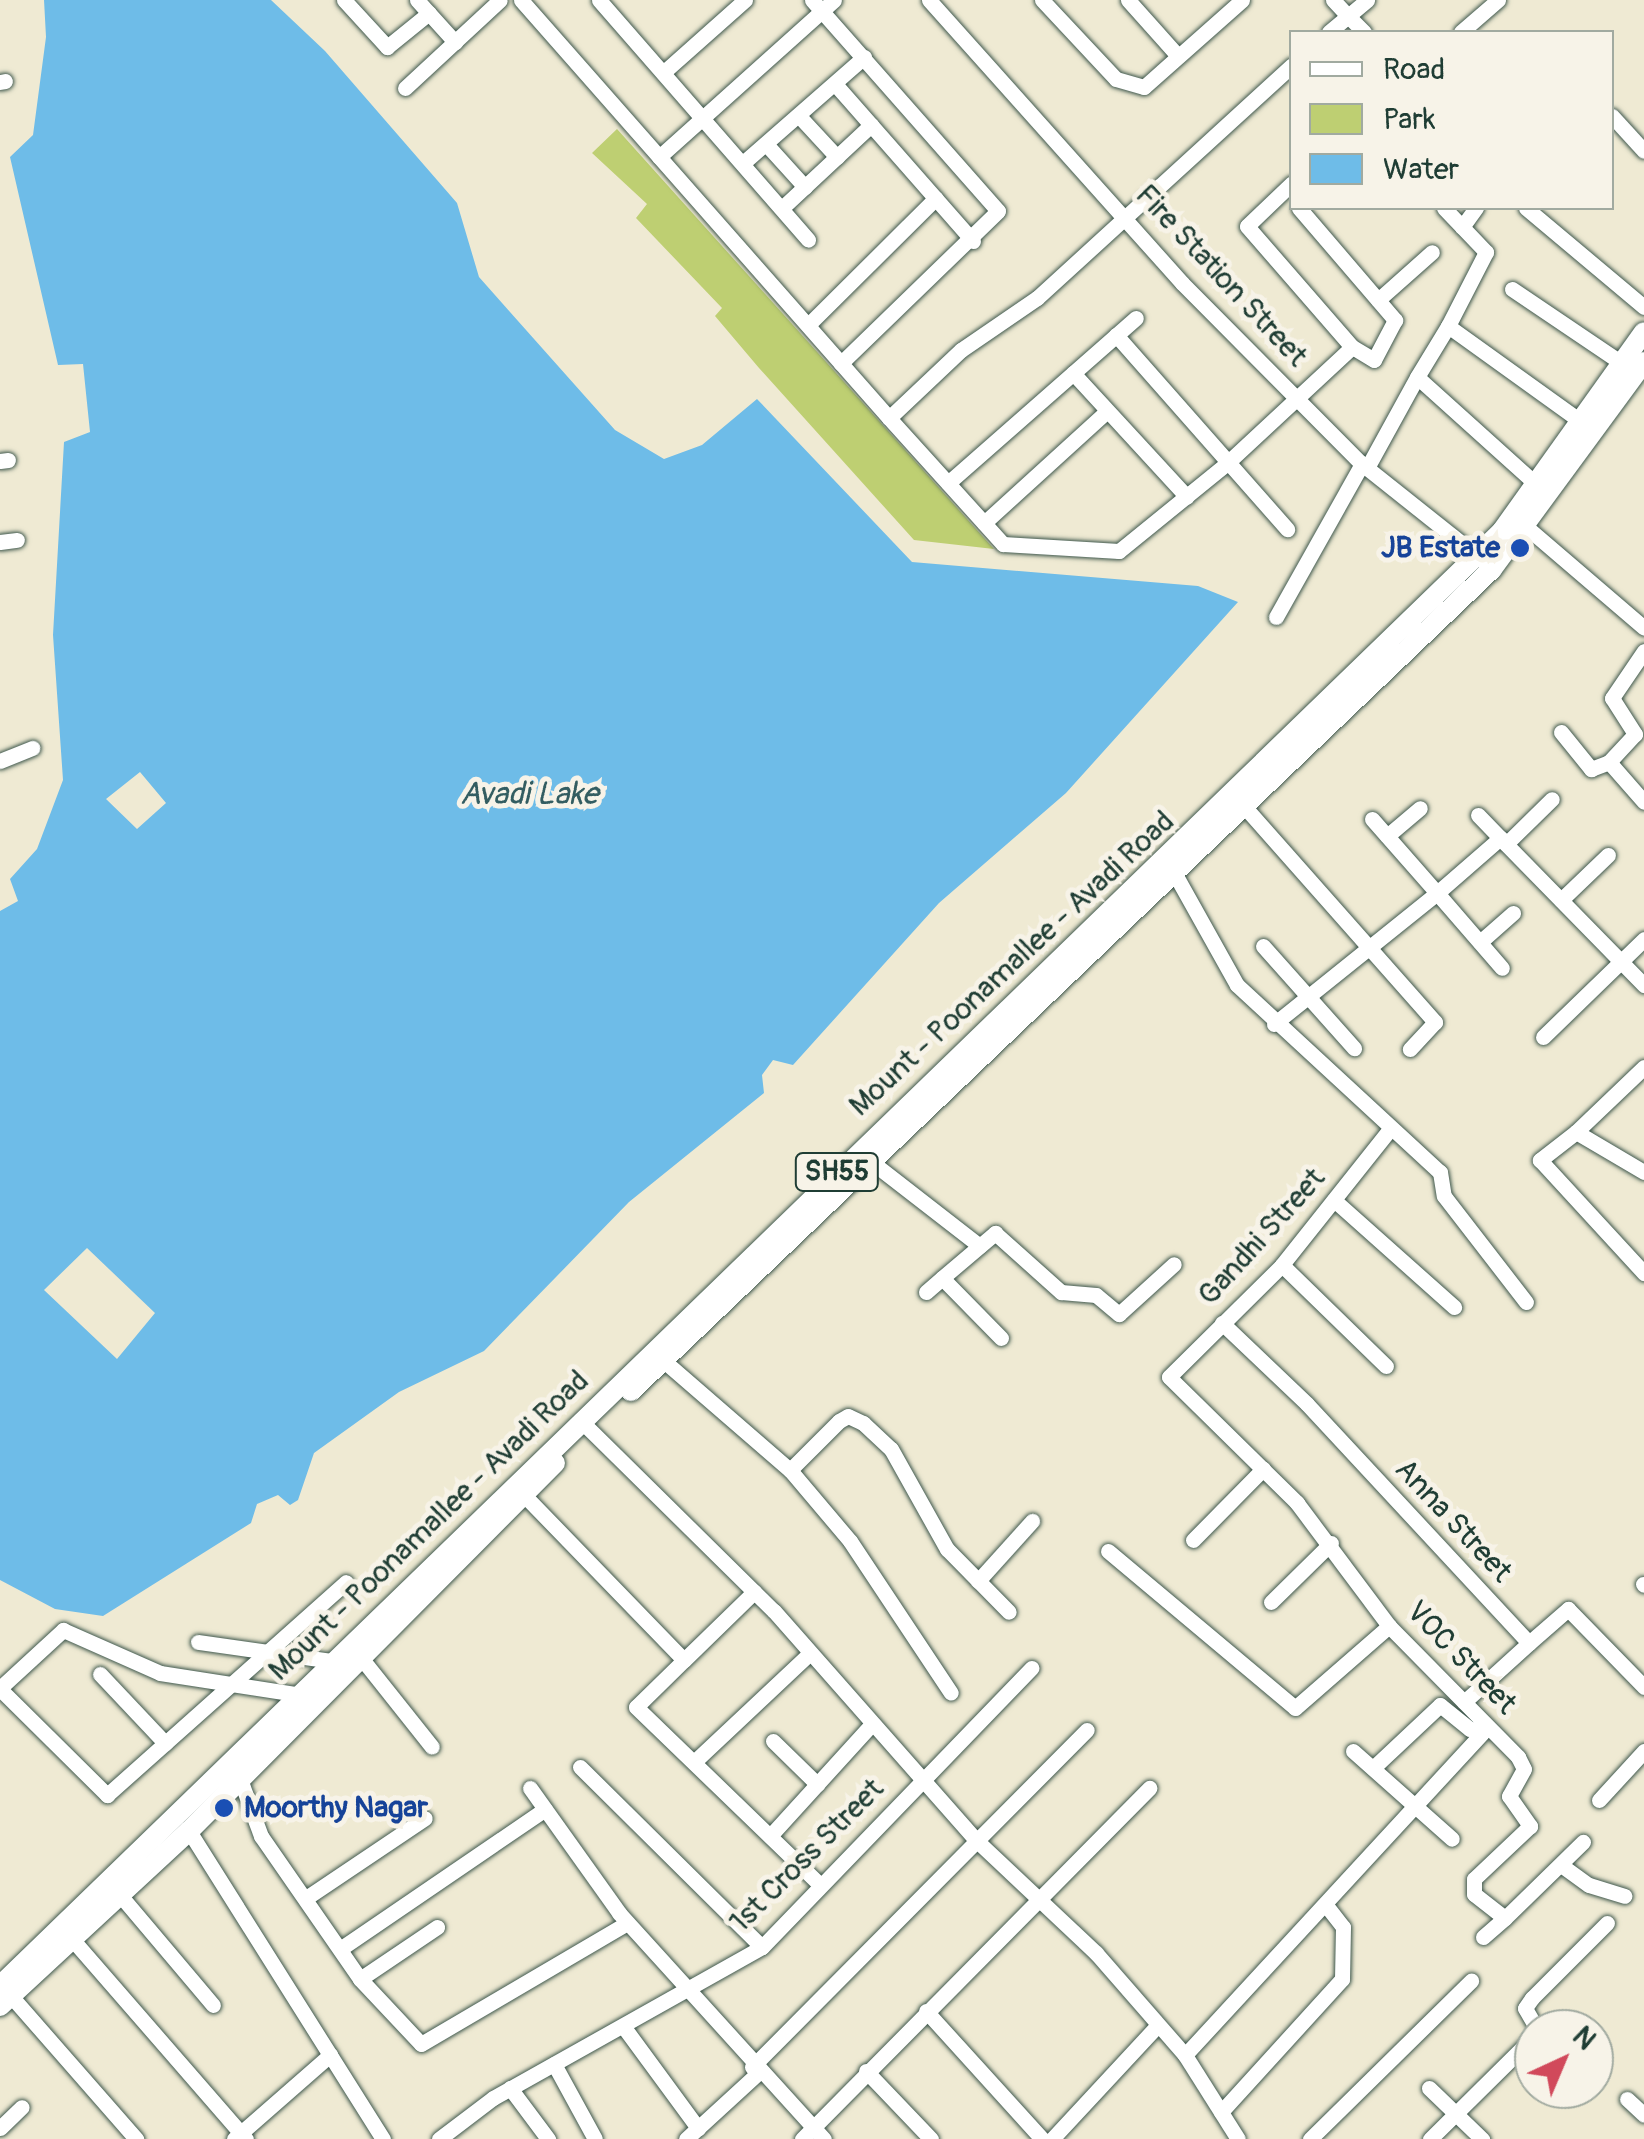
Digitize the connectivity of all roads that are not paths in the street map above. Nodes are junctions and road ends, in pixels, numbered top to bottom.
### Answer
1 (344, 0) edge
2 (417, 0) edge
3 (500, 0) edge
4 (521, 0) edge
5 (599, 0) edge
6 (745, 0) edge
7 (929, 0) edge
8 (1042, 0) edge
9 (1128, 0) edge
10 (1242, 0) edge
11 (1333, 0) edge
12 (1367, 0) edge
13 (1498, 0) edge
14 (822, 4) edge
15 (429, 13) junction
16 (1348, 16) junction
17 (1331, 30) edge
18 (1362, 30) edge
19 (1463, 30) edge
20 (454, 42) junction
21 (1178, 56) junction
22 (864, 58) junction
23 (1289, 69) edge
24 (665, 71) junction
25 (835, 84) junction
26 (405, 88) dead end
27 (800, 116) junction
28 (704, 117) junction
29 (1614, 118) edge
30 (872, 125) junction
31 (766, 144) junction
32 (1644, 151) edge
33 (659, 157) junction
34 (837, 157) junction
35 (744, 164) junction
36 (805, 187) junction
37 (1289, 191) edge
38 (936, 198) junction
39 (782, 208) junction
40 (1301, 210) edge
41 (1446, 210) edge
42 (1475, 210) edge
43 (1528, 210) edge
44 (1125, 212) junction
45 (1462, 227) junction
46 (808, 240) dead end
47 (973, 241) junction
48 (1432, 252) dead end
49 (1512, 289) dead end
50 (1378, 300) junction
51 (1644, 308) edge
52 (1136, 318) dead end
53 (808, 325) junction
54 (1448, 326) junction
55 (1644, 332) edge
56 (1116, 336) junction
57 (1352, 348) junction
58 (841, 363) junction
59 (1633, 363) edge
60 (1073, 373) junction
61 (1417, 376) junction
62 (1298, 399) junction
63 (1107, 411) junction
64 (889, 418) junction
65 (1580, 422) junction
66 (1225, 466) junction
67 (1364, 466) junction
68 (948, 483) junction
69 (1536, 485) junction
70 (1186, 496) junction
71 (1521, 522) junction
72 (984, 523) junction
73 (1287, 530) dead end
74 (17, 540) dead end
75 (0, 542) edge
76 (1485, 562) junction
77 (1276, 617) dead end
78 (1644, 628) edge
79 (1644, 651) edge
80 (1560, 732) dead end
81 (34, 748) dead end
82 (0, 761) edge
83 (1609, 762) junction
84 (1552, 800) dead end
85 (1644, 802) edge
86 (1243, 804) junction
87 (1420, 808) dead end
88 (1478, 815) dead end
89 (1372, 820) dead end
90 (1387, 836) junction
91 (1503, 842) junction
92 (1608, 855) dead end
93 (1171, 866) junction
94 (1436, 893) junction
95 (1561, 900) junction
96 (1513, 913) dead end
97 (1644, 938) edge
98 (1480, 942) junction
99 (1263, 946) dead end
100 (1373, 946) junction
101 (1621, 962) junction
102 (1502, 968) dead end
103 (1644, 985) edge
104 (1309, 997) junction
105 (1274, 1024) junction
106 (1543, 1037) dead end
107 (1354, 1048) dead end
108 (1410, 1049) dead end
109 (1644, 1068) edge
110 (1390, 1129) junction
111 (1576, 1132) junction
112 (869, 1160) junction
113 (1644, 1172) edge
114 (1334, 1200) junction
115 (980, 1246) junction
116 (1174, 1264) dead end
117 (1282, 1265) junction
118 (1644, 1274) edge
119 (942, 1278) junction
120 (926, 1292) dead end
121 (1526, 1302) dead end
122 (1454, 1308) dead end
123 (1222, 1324) junction
124 (1001, 1338) dead end
125 (664, 1361) junction
126 (1386, 1366) dead end
127 (1169, 1377) joint
128 (585, 1424) junction
129 (790, 1470) junction
130 (1263, 1470) junction
131 (523, 1494) junction
132 (1032, 1522) dead end
133 (1193, 1540) dead end
134 (1331, 1543) junction
135 (1108, 1550) dead end
136 (346, 1582) dead end
137 (978, 1582) junction
138 (754, 1592) junction
139 (1270, 1602) dead end
140 (1009, 1612) dead end
141 (1389, 1626) junction
142 (198, 1642) dead end
143 (1530, 1643) junction
144 (268, 1652) junction
145 (810, 1653) junction
146 (362, 1660) junction
147 (684, 1660) junction
148 (331, 1661) junction
149 (1031, 1668) dead end
150 (100, 1674) dead end
151 (229, 1686) junction
152 (1644, 1687) edge
153 (0, 1689) edge
154 (296, 1694) junction
155 (951, 1694) dead end
156 (1464, 1702) junction
157 (872, 1724) junction
158 (1088, 1730) dead end
159 (1486, 1730) junction
160 (773, 1741) dead end
161 (165, 1743) junction
162 (432, 1747) dead end
163 (1644, 1750) edge
164 (1353, 1751) dead end
165 (694, 1762) junction
166 (580, 1767) dead end
167 (1373, 1768) junction
168 (240, 1779) junction
169 (922, 1782) junction
170 (817, 1784) junction
171 (530, 1788) dead end
172 (1149, 1788) dead end
173 (1599, 1800) dead end
174 (1417, 1806) junction
175 (545, 1809) junction
176 (425, 1818) dead end
177 (188, 1831) junction
178 (770, 1836) junction
179 (1452, 1839) dead end
180 (976, 1840) junction
181 (1583, 1842) dead end
182 (1561, 1865) junction
183 (817, 1882) junction
184 (120, 1894) junction
185 (1624, 1896) dead end
186 (306, 1898) junction
187 (1037, 1900) junction
188 (1325, 1904) junction
189 (1505, 1918) junction
190 (627, 1922) junction
191 (1607, 1923) dead end
192 (437, 1928) dead end
193 (1483, 1937) dead end
194 (72, 1940) junction
195 (762, 1947) junction
196 (340, 1950) junction
197 (360, 1979) junction
198 (1471, 1981) dead end
199 (686, 1992) junction
200 (3, 1993) edge
201 (213, 2005) dead end
202 (1526, 2009) edge
203 (926, 2011) junction
204 (624, 2026) junction
205 (1157, 2026) junction
206 (1185, 2055) junction
207 (330, 2056) junction
208 (1514, 2056) edge
209 (554, 2064) junction
210 (755, 2070) junction
211 (866, 2072) junction
212 (510, 2088) junction
213 (1428, 2088) dead end
214 (1626, 2099) dead end
215 (22, 2107) dead end
216 (1221, 2112) junction
217 (1456, 2114) junction
218 (1644, 2115) edge
219 (0, 2128) edge
220 (692, 2133) edge
221 (813, 2135) edge
222 (240, 2137) edge
223 (136, 2139) edge
224 (383, 2139) edge
225 (439, 2139) edge
226 (548, 2139) edge
227 (596, 2139) edge
228 (931, 2139) edge
229 (1042, 2139) edge
230 (1052, 2139) edge
231 (1238, 2139) edge
232 (1310, 2139) edge
233 (1430, 2139) edge
234 (1482, 2139) edge

1 - 15 street
2 - 15 street
3 - 20 street
4 - 33 street
5 - 24 street
6 - 24 street
7 - 44 street, Fire Station Street
8 - 21 street
9 - 21 street
10 - 21 street
11 - 16 street
12 - 16 street
13 - 19 street
14 - 22 street
14 - 28 street
15 - 20 street
16 - 17 street
16 - 18 street
20 - 26 street
22 - 25 street
22 - 47 street
23 - 44 street
24 - 28 street
25 - 27 street
25 - 30 street
27 - 31 street
27 - 34 street
28 - 33 street
28 - 35 street
29 - 32 street
30 - 34 street
30 - 38 street
31 - 35 street
31 - 36 street
33 - 53 street
34 - 36 street
35 - 39 street
36 - 39 street
37 - 57 street
38 - 47 street
38 - 53 street
39 - 46 street
40 - 50 street
41 - 45 street
42 - 45 street
43 - 51 street
44 - 62 street, Fire Station Street
44 - 64 street
45 - 54 street
47 - 58 street
48 - 50 street
49 - 59 street
50 - 57 street
52 - 56 street
53 - 58 street
54 - 61 street
54 - 65 street
55 - 59 main road, Mount - Poonamallee - Avadi Road / SH55
56 - 60 street
56 - 66 street
57 - 62 street
58 - 64 street
59 - 65 main road, Mount - Poonamallee - Avadi Road / SH55
59 - 71 main road, Mount - Poonamallee - Avadi Road / SH55
60 - 63 street
60 - 68 street
61 - 67 street
61 - 69 street
62 - 66 street
62 - 67 street, Fire Station Street
63 - 70 street
63 - 72 street
64 - 68 street
65 - 69 main road, Mount - Poonamallee - Avadi Road / SH55
66 - 70 street
66 - 73 street
67 - 76 street, Fire Station Street
67 - 77 street
68 - 72 street
69 - 71 main road, Mount - Poonamallee - Avadi Road / SH55
70 - 72 street
71 - 76 main road, Mount - Poonamallee - Avadi Road / SH55
71 - 78 street
74 - 75 street
76 - 86 main road, Mount - Poonamallee - Avadi Road / SH55
76 - 93 main road, Mount - Poonamallee - Avadi Road / SH55
79 - 83 street
80 - 83 street
81 - 82 street
83 - 85 street
84 - 91 street
86 - 93 main road, Mount - Poonamallee - Avadi Road / SH55
86 - 100 street
87 - 90 street
88 - 91 street
89 - 90 street
90 - 94 street
91 - 94 street
91 - 95 street
92 - 95 street
93 - 105 street
93 - 112 main road, Mount - Poonamallee - Avadi Road / SH55
93 - 128 main road, Mount - Poonamallee - Avadi Road / SH55
94 - 98 street
94 - 100 street
95 - 101 street
96 - 98 street
97 - 101 street
98 - 102 street
99 - 104 street
100 - 104 street
100 - 108 street
101 - 103 street
101 - 106 street
104 - 105 street
104 - 107 street
105 - 110 street
109 - 111 street
110 - 114 street, Gandhi Street
110 - 121 street
111 - 113 street
111 - 118 street
112 - 115 street
112 - 125 main road, Mount - Poonamallee - Avadi Road / SH55
114 - 117 street, Gandhi Street
114 - 122 street
115 - 116 street
115 - 119 street
117 - 123 street, Gandhi Street
117 - 126 street
119 - 120 street
119 - 124 street
123 - 127 street, Gandhi Street
123 - 143 street, Anna Street
125 - 128 main road, Mount - Poonamallee - Avadi Road / SH55
125 - 129 street
127 - 130 street, VOC Street
128 - 131 main road, Mount - Poonamallee - Avadi Road / SH55
128 - 138 street
128 - 148 main road, Mount - Poonamallee - Avadi Road / SH55
129 - 137 street
129 - 155 street
130 - 133 street
130 - 134 street, VOC Street
131 - 146 main road, Mount - Poonamallee - Avadi Road / SH55
131 - 147 street
132 - 137 street
134 - 139 street
134 - 141 street, VOC Street
135 - 141 street
136 - 144 street
137 - 140 street
138 - 145 street
138 - 147 street
141 - 156 street, VOC Street
142 - 144 street
143 - 152 street
143 - 156 street
144 - 148 street
144 - 151 street
145 - 157 street
145 - 165 street
146 - 162 street
146 - 168 main road, Mount - Poonamallee - Avadi Road / SH55
147 - 165 street
148 - 154 main road, Mount - Poonamallee - Avadi Road / SH55
149 - 169 street, 1st Cross Street
150 - 161 street
151 - 153 street
151 - 154 street
151 - 161 street
153 - 161 street
154 - 200 main road, Mount - Poonamallee - Avadi Road / SH55
156 - 159 street, VOC Street
157 - 169 street
157 - 170 street
158 - 180 street
159 - 167 street
159 - 174 street
159 - 189 street, VOC Street
160 - 170 street
163 - 173 street
164 - 167 street
165 - 178 street
166 - 195 street
167 - 174 street
168 - 177 main road, Mount - Poonamallee - Avadi Road / SH55
168 - 186 street
169 - 180 street
169 - 183 street, 1st Cross Street
170 - 178 street
171 - 175 street
172 - 187 street
174 - 179 street
174 - 188 street
175 - 190 street
175 - 196 street
176 - 186 street
177 - 184 main road, Mount - Poonamallee - Avadi Road / SH55
177 - 207 street
178 - 183 street
180 - 187 street
180 - 210 street
181 - 182 street
182 - 185 street
182 - 189 street
183 - 195 street, 1st Cross Street
184 - 194 main road, Mount - Poonamallee - Avadi Road / SH55
184 - 201 street
186 - 196 street
187 - 203 street
187 - 205 street
188 - 206 street
188 - 216 street
189 - 193 street
190 - 197 street
190 - 199 street
191 - 202 street
192 - 197 street
194 - 200 main road, Mount - Poonamallee - Avadi Road / SH55
194 - 222 street
195 - 199 street, 1st Cross Street
196 - 197 street
198 - 232 street
199 - 204 street, 1st Cross Street
199 - 210 street
200 - 223 street
203 - 211 street
203 - 229 street
204 - 209 street, 1st Cross Street
204 - 220 street
205 - 206 street
205 - 230 street
206 - 216 street
207 - 222 street
207 - 224 street
208 - 217 street
209 - 212 street, 1st Cross Street
209 - 227 street
210 - 220 street
210 - 221 street
211 - 221 street
211 - 228 street
212 - 225 street, 1st Cross Street
212 - 226 street
213 - 217 street
214 - 218 street
215 - 219 street
216 - 231 street
217 - 233 street
217 - 234 street

